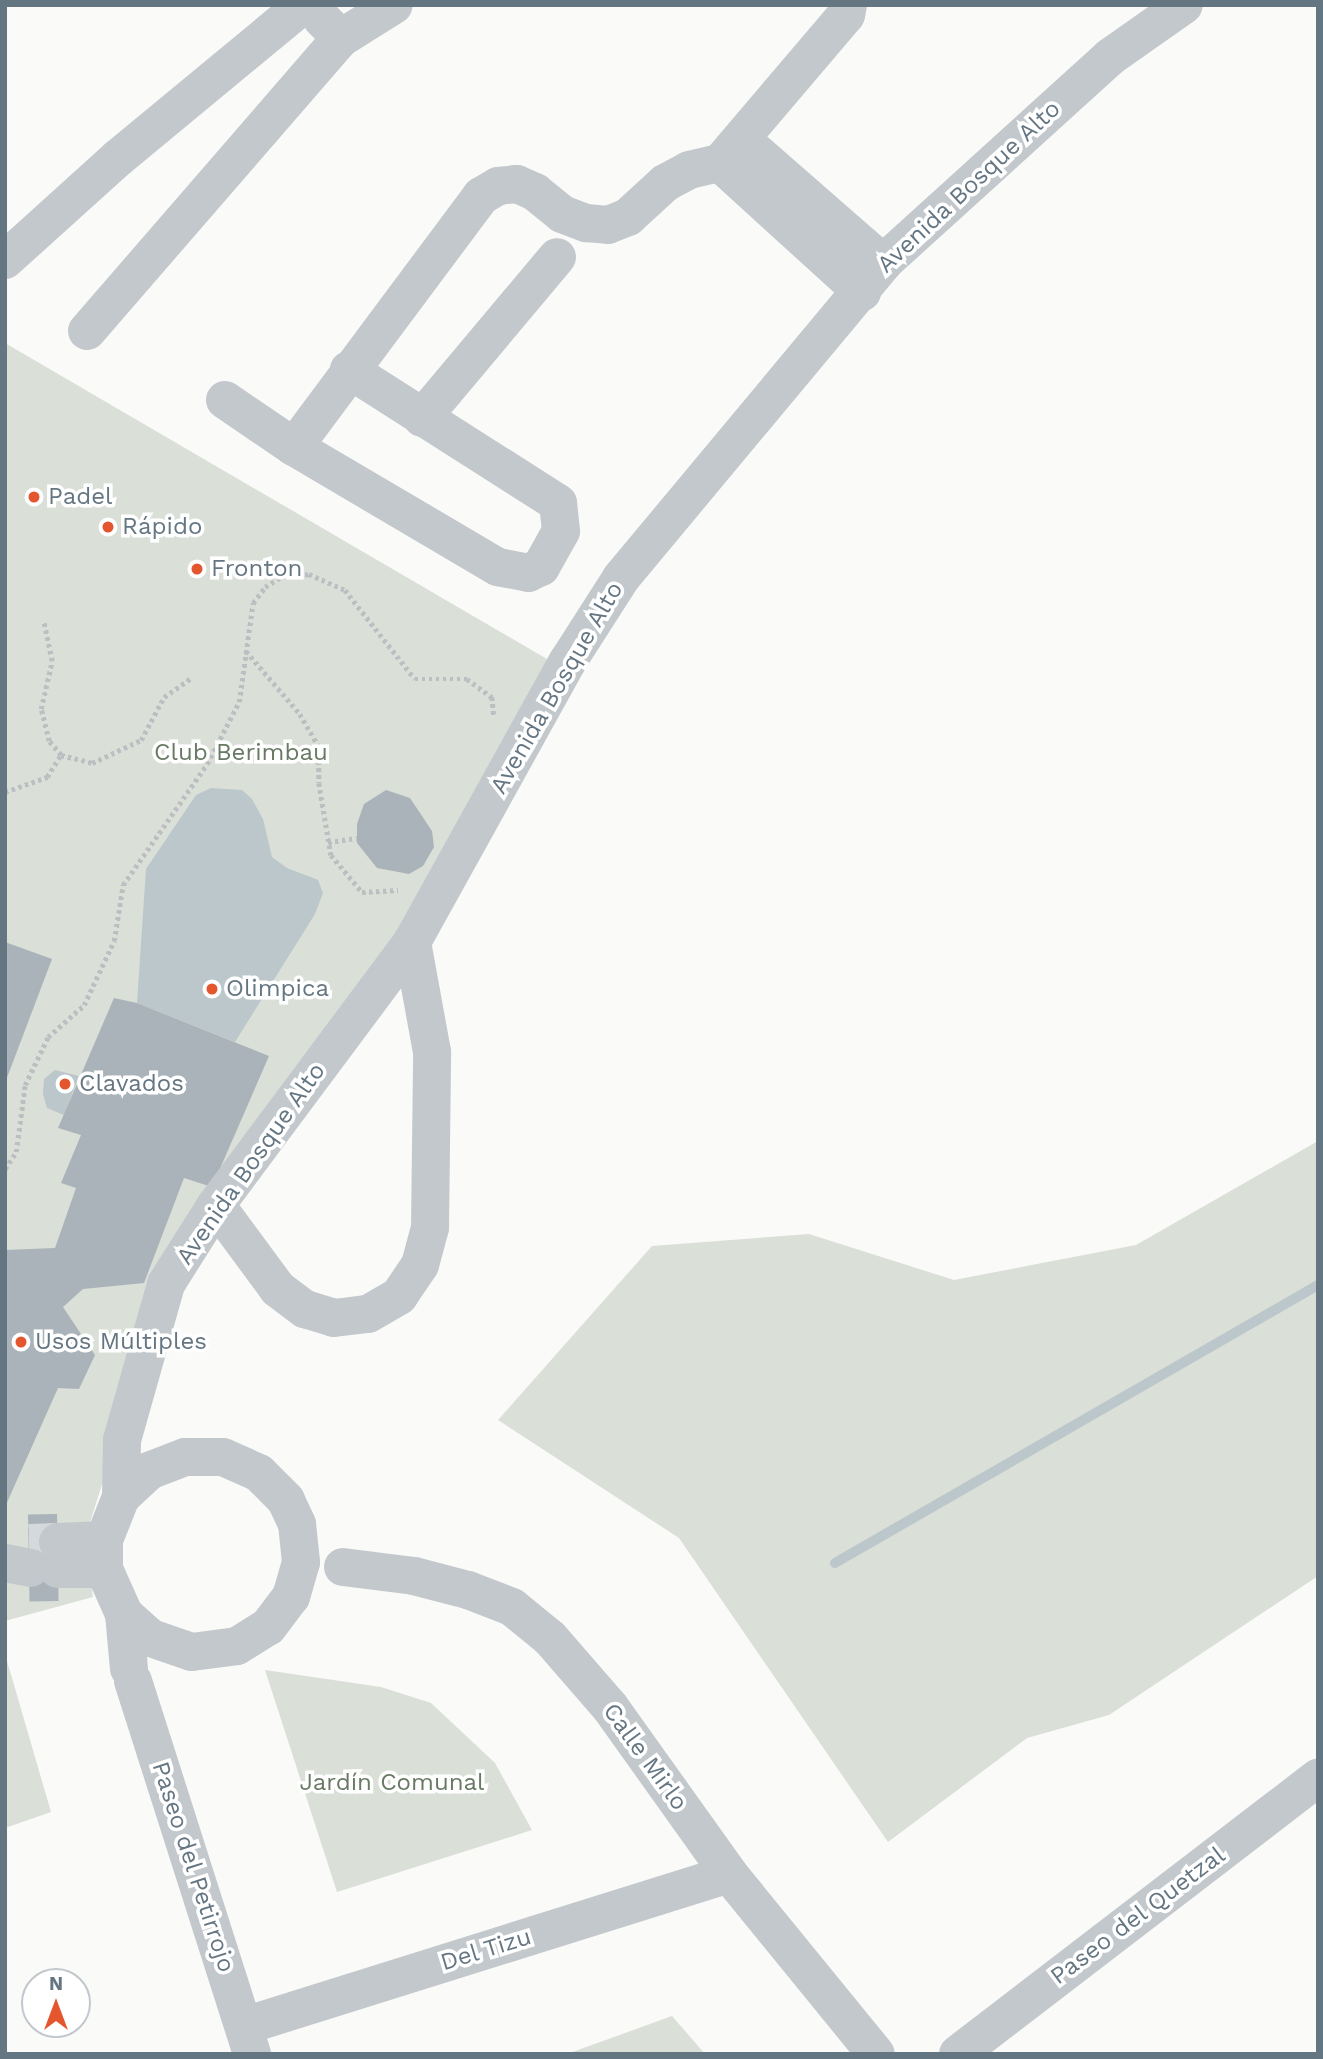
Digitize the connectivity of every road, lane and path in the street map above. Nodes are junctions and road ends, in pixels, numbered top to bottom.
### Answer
1 (306, 5) edge
2 (394, 5) edge
3 (848, 5) edge
4 (1184, 5) edge
5 (341, 38) junction
6 (731, 151) junction
7 (557, 257) dead end
8 (5, 260) edge
9 (872, 278) junction
10 (87, 331) dead end
11 (349, 370) junction
12 (225, 400) dead end
13 (422, 418) junction
14 (294, 447) junction
15 (44, 622) dead end
16 (246, 651) junction
17 (190, 680) dead end
18 (496, 728) dead end
19 (61, 755) junction
20 (5, 792) edge
21 (356, 838) dead end
22 (328, 842) junction
23 (401, 889) dead end
24 (412, 942) junction
25 (5, 1169) edge
26 (216, 1205) junction
27 (121, 1497) junction
28 (104, 1555) junction
29 (31, 1556) tunnel mouth
30 (324, 1565) junction
31 (124, 1614) junction
32 (1318, 1778) edge
33 (729, 1874) junction
34 (248, 2040) edge
35 (876, 2054) edge
36 (958, 2054) edge

1 - 5 street
1 - 8 street
2 - 5 street
3 - 6 street
4 - 9 street, Avenida Bosque Alto
5 - 10 street
6 - 9 street
6 - 11 street
7 - 13 street
9 - 24 street, Avenida Bosque Alto
11 - 13 street
11 - 14 street
12 - 14 street
13 - 14 street
15 - 19 path
16 - 18 path
16 - 22 path
16 - 25 path
17 - 19 path
19 - 20 path
21 - 22 path
22 - 23 path
24 - 26 street, Avenida Bosque Alto
24 - 26 street
26 - 27 street, Avenida Bosque Alto
27 - 28 street
27 - 30 street
28 - 29 street
28 - 31 street
30 - 31 street
30 - 33 street, Calle Mirlo
31 - 34 street, Paseo del Petirrojo
32 - 36 street, Paseo del Quetzal
33 - 34 street, Del Tizu
33 - 35 street, Calle Mirlo

